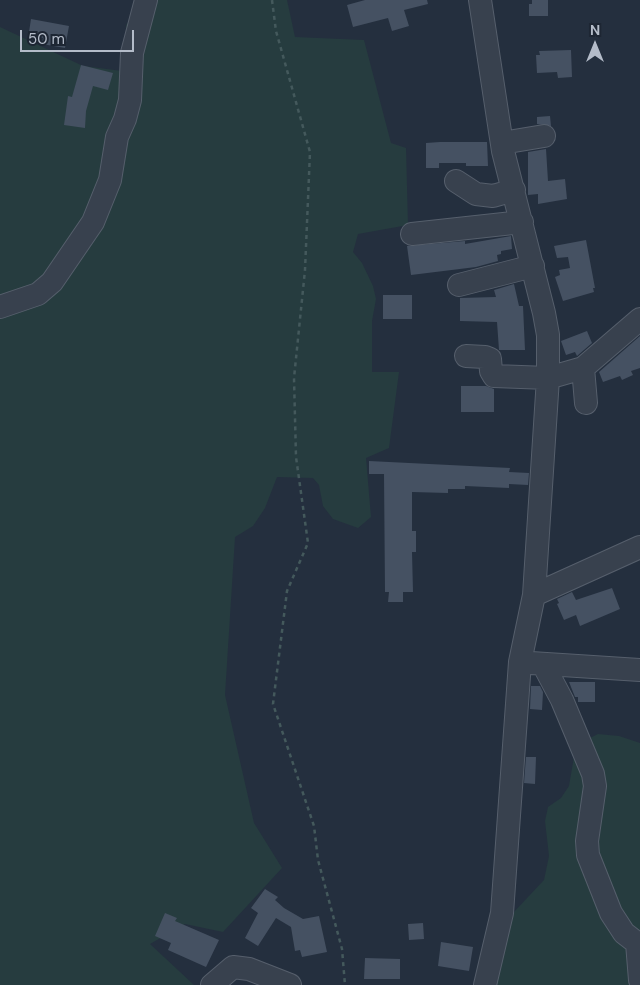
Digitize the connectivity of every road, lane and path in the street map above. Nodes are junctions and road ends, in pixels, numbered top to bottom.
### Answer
1 (146, 0) edge
2 (272, 0) edge
3 (480, 0) edge
4 (544, 136) dead end
5 (502, 143) junction
6 (456, 181) dead end
7 (514, 190) junction
8 (522, 222) junction
9 (412, 234) dead end
10 (533, 266) junction
11 (459, 285) dead end
12 (0, 307) edge
13 (640, 318) edge
14 (466, 356) dead end
15 (583, 368) junction
16 (548, 378) junction
17 (586, 403) dead end
18 (640, 547) edge
19 (534, 595) junction
20 (520, 662) junction
21 (543, 664) junction
22 (640, 670) edge
23 (640, 980) edge
24 (212, 985) edge
25 (290, 985) edge
26 (345, 985) edge
27 (485, 985) edge

1 - 12 street
2 - 26 path
3 - 5 street
4 - 5 street
5 - 7 street
6 - 7 street
7 - 8 street
8 - 9 street
8 - 10 street
10 - 11 street
10 - 16 street
13 - 15 street
14 - 16 street
15 - 16 street
15 - 17 street
16 - 19 street
18 - 19 street
19 - 20 street
20 - 21 street
20 - 27 street
21 - 22 street
21 - 23 street
24 - 25 street

